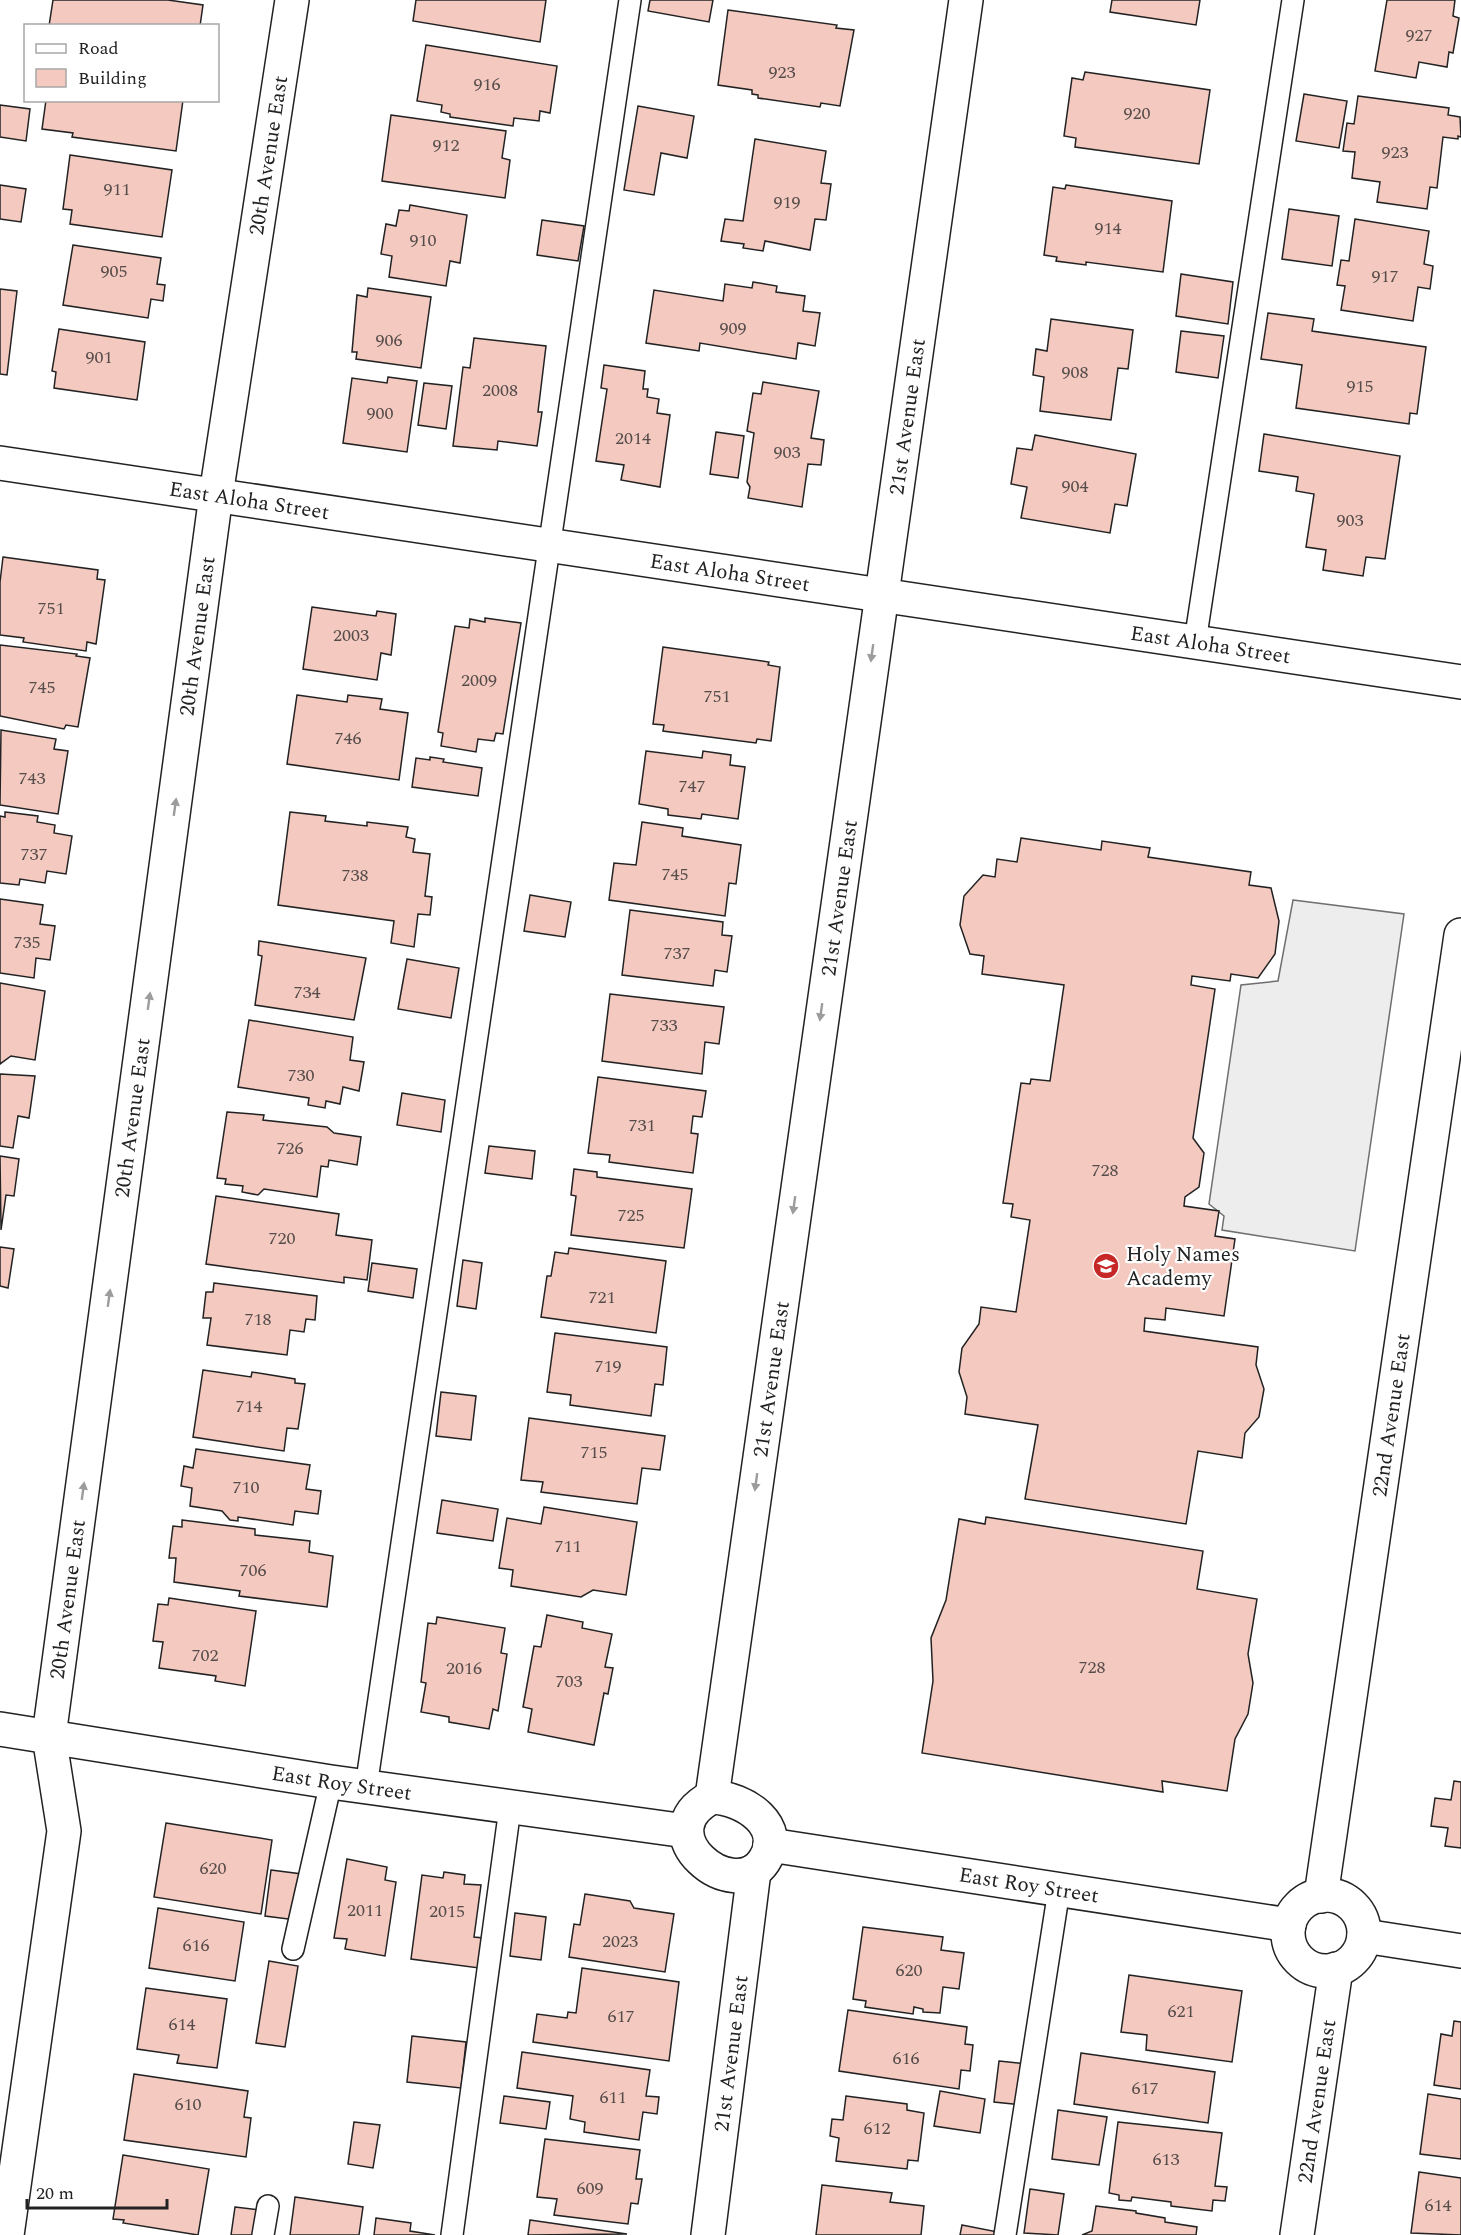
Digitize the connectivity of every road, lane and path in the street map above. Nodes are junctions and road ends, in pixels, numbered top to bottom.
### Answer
1 (292, 0) edge
2 (630, 0) edge
3 (966, 0) edge
4 (1293, 0) edge
5 (0, 463) edge
6 (216, 495) junction
7 (548, 545) junction
8 (880, 595) junction
9 (1195, 642) junction
10 (1461, 682) edge
11 (1461, 935) edge
12 (0, 1729) edge
13 (49, 1736) junction
14 (331, 1782) junction
15 (366, 1787) junction
16 (712, 1797) junction
17 (510, 1808) junction
18 (686, 1831) junction
19 (762, 1858) junction
20 (1059, 1890) junction
21 (1321, 1896) junction
22 (1289, 1925) junction
23 (1364, 1936) junction
24 (293, 1949) dead end
25 (1461, 1951) edge
26 (1336, 1969) junction
27 (268, 2206) dead end
28 (7, 2235) edge
29 (263, 2235) edge
30 (452, 2235) edge
31 (708, 2235) edge
32 (1005, 2235) edge
33 (1297, 2235) edge

1 - 6 street, 20th Avenue East
2 - 7 lane
3 - 8 street, 21st Avenue East
4 - 9 lane
5 - 6 street, East Aloha Street
6 - 7 street, East Aloha Street
13 -> 6 street, 20th Avenue East
7 - 8 street, East Aloha Street
7 - 15 lane
8 - 9 street, East Aloha Street
8 -> 16 street, 21st Avenue East
9 - 10 street, East Aloha Street
11 - 21 street, 22nd Avenue East
12 - 13 street, East Roy Street
13 - 14 street, East Roy Street
13 - 28 street, 20th Avenue East
14 - 15 street, East Roy Street
14 - 24 lane
15 - 17 street, East Roy Street
16 - 18 street
16 - 19 street
17 - 18 street, East Roy Street
17 - 30 lane
18 - 19 street
19 - 20 street, East Roy Street
19 - 31 street, 21st Avenue East
20 - 22 street, East Roy Street
20 - 32 lane
21 - 22 street
21 - 23 street
22 - 26 street
23 - 25 street
23 - 26 street
26 - 33 street, 22nd Avenue East
27 - 29 lane

